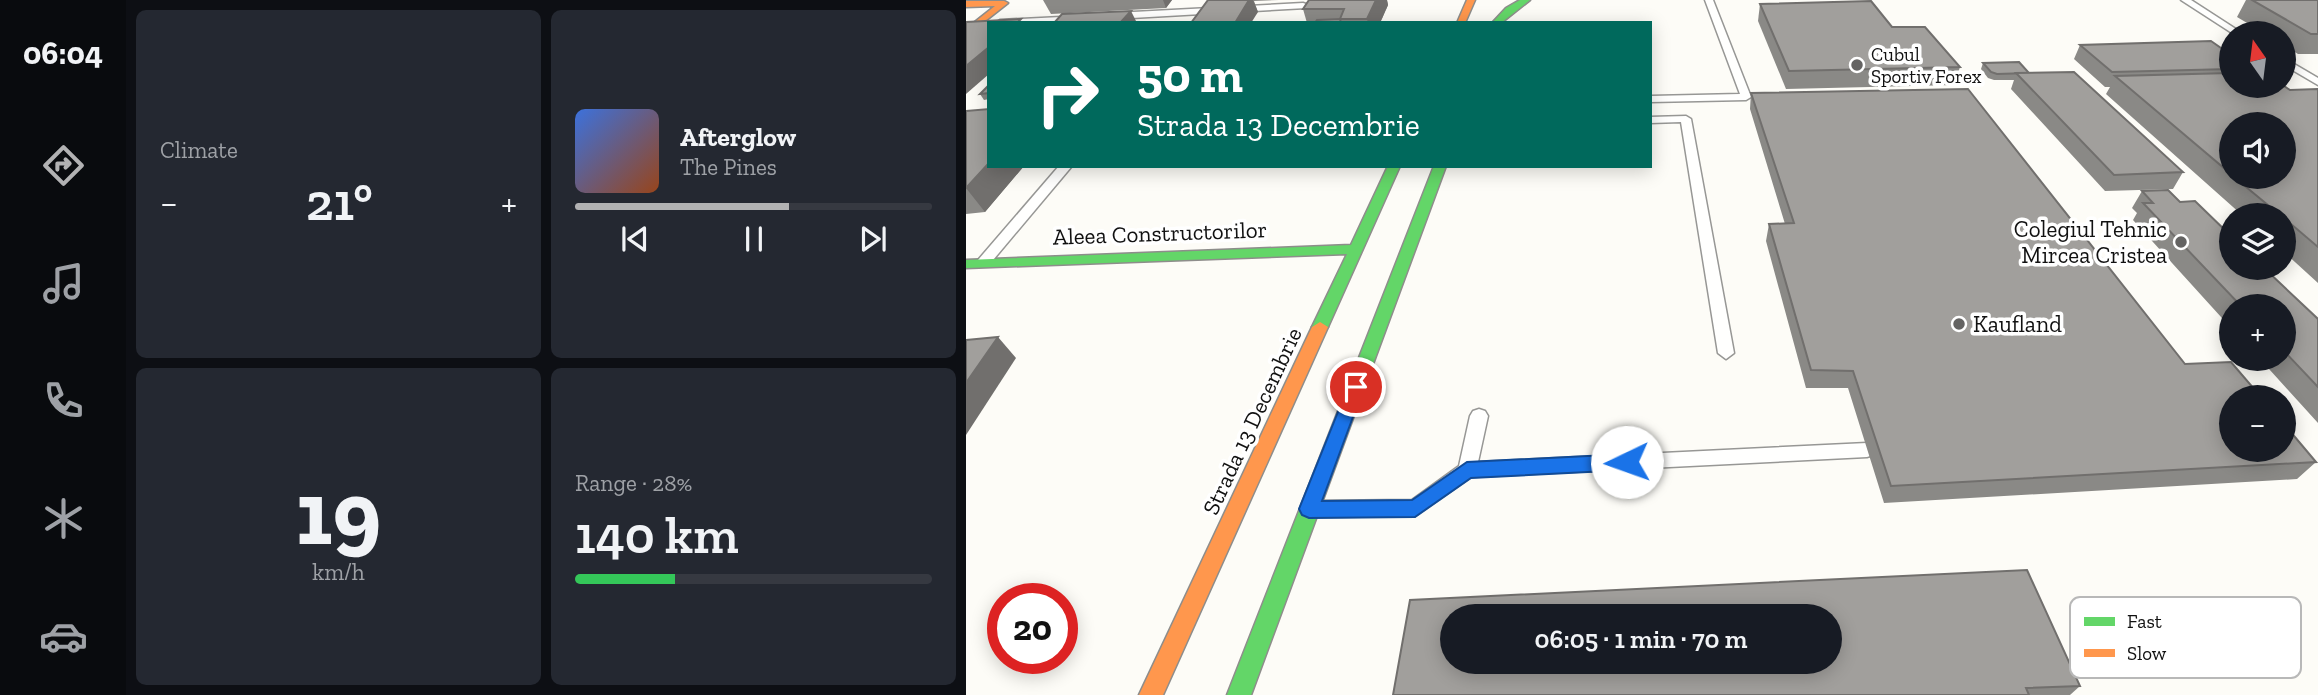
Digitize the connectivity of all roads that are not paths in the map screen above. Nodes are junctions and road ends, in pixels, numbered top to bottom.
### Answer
1 (1213, 0) edge
2 (1471, 0) edge
3 (1526, 0) edge
4 (1709, 0) edge
5 (2185, 0) edge
6 (966, 4) edge
7 (1303, 7) edge
8 (1206, 12) junction
9 (1110, 17) edge
10 (1082, 18) edge
11 (1033, 21) edge
12 (1199, 21) edge
13 (1462, 21) edge
14 (1498, 21) edge
15 (2219, 21) edge
16 (978, 27) edge
17 (2296, 68) edge
18 (2318, 82) edge
19 (1746, 97) junction
20 (1759, 97) edge
21 (1652, 99) edge
22 (1652, 120) edge
23 (1064, 168) edge
24 (1393, 168) edge
25 (1439, 168) edge
26 (1356, 249) junction
27 (974, 263) edge
28 (1726, 353) dead end
29 (1479, 416) dead end
30 (1867, 450) dead end
31 (1467, 470) junction
32 (1309, 509) junction
33 (1151, 695) edge
34 (1239, 695) edge

1 - 8 lane
2 - 13 main road
3 - 14 main road
4 - 19 lane
5 - 15 lane
6 - 16 main road
7 - 8 lane
8 - 9 lane
8 - 12 lane
10 - 11 lane
17 - 18 lane
19 - 20 lane
19 - 21 lane
22 - 28 lane
23 - 27 lane
24 - 26 main road, Strada 13 Decembrie
25 - 32 main road
26 - 27 main road, Aleea Constructorilor
26 - 33 main road, Strada 13 Decembrie
29 - 31 lane
30 - 31 lane
31 - 32 lane
32 - 34 main road

